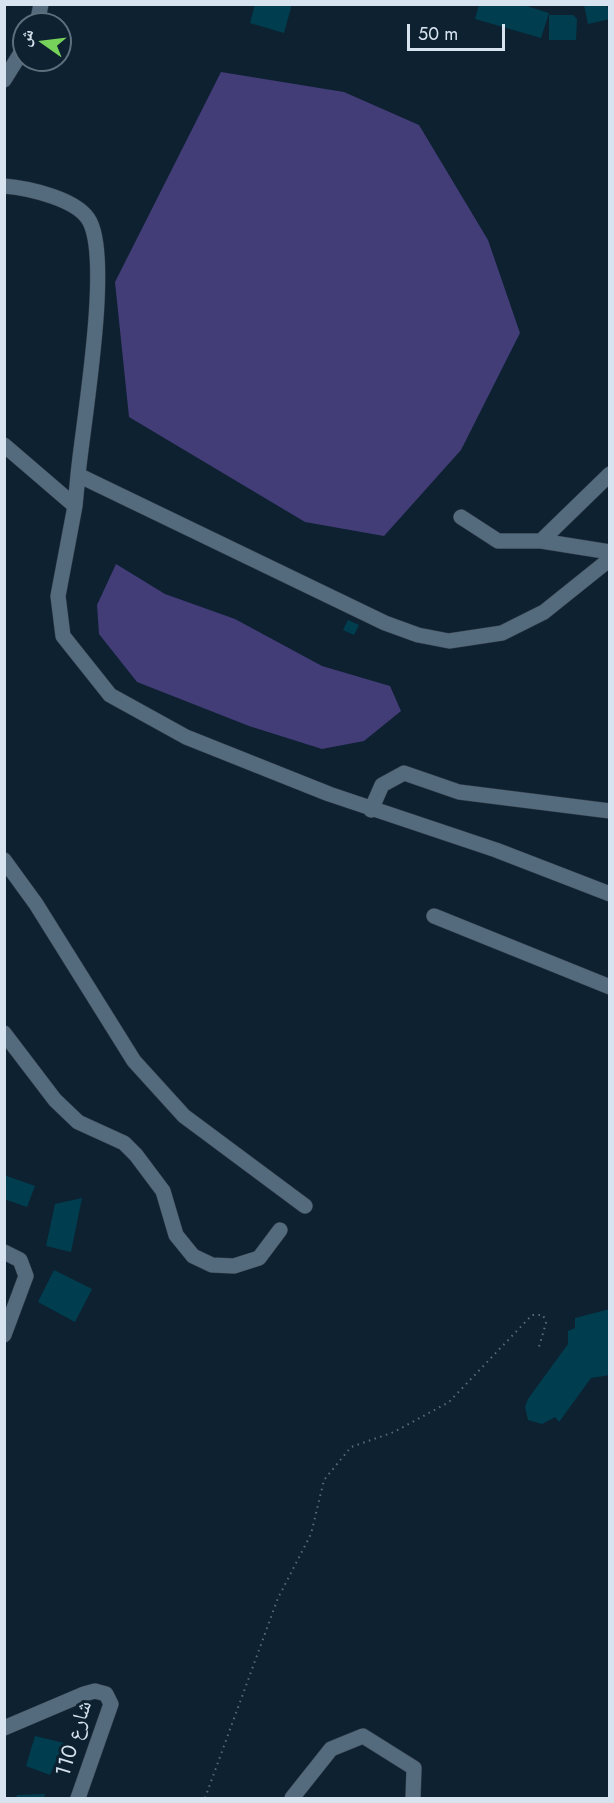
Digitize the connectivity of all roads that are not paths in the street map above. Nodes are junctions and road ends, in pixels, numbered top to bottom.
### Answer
1 (12, 67) edge
2 (4, 80) edge
3 (4, 186) edge
4 (4, 445) edge
5 (609, 474) edge
6 (78, 476) junction
7 (75, 506) junction
8 (461, 517) dead end
9 (541, 541) junction
10 (609, 552) edge
11 (609, 559) edge
12 (371, 810) junction
13 (609, 811) edge
14 (4, 860) edge
15 (609, 894) edge
16 (434, 915) dead end
17 (609, 987) edge
18 (4, 1034) edge
19 (305, 1206) dead end
20 (280, 1230) dead end
21 (4, 1252) edge
22 (4, 1335) edge
23 (4, 1728) edge
24 (78, 1798) edge
25 (292, 1798) edge
26 (413, 1798) edge

1 - 2 street
3 - 6 street
4 - 7 street
5 - 9 street
6 - 7 street
6 - 11 street
7 - 12 street
8 - 9 street
9 - 10 street
12 - 13 street
12 - 15 street
14 - 19 street
16 - 17 street
18 - 20 street
21 - 22 street
23 - 24 street, شارع 110
25 - 26 street

